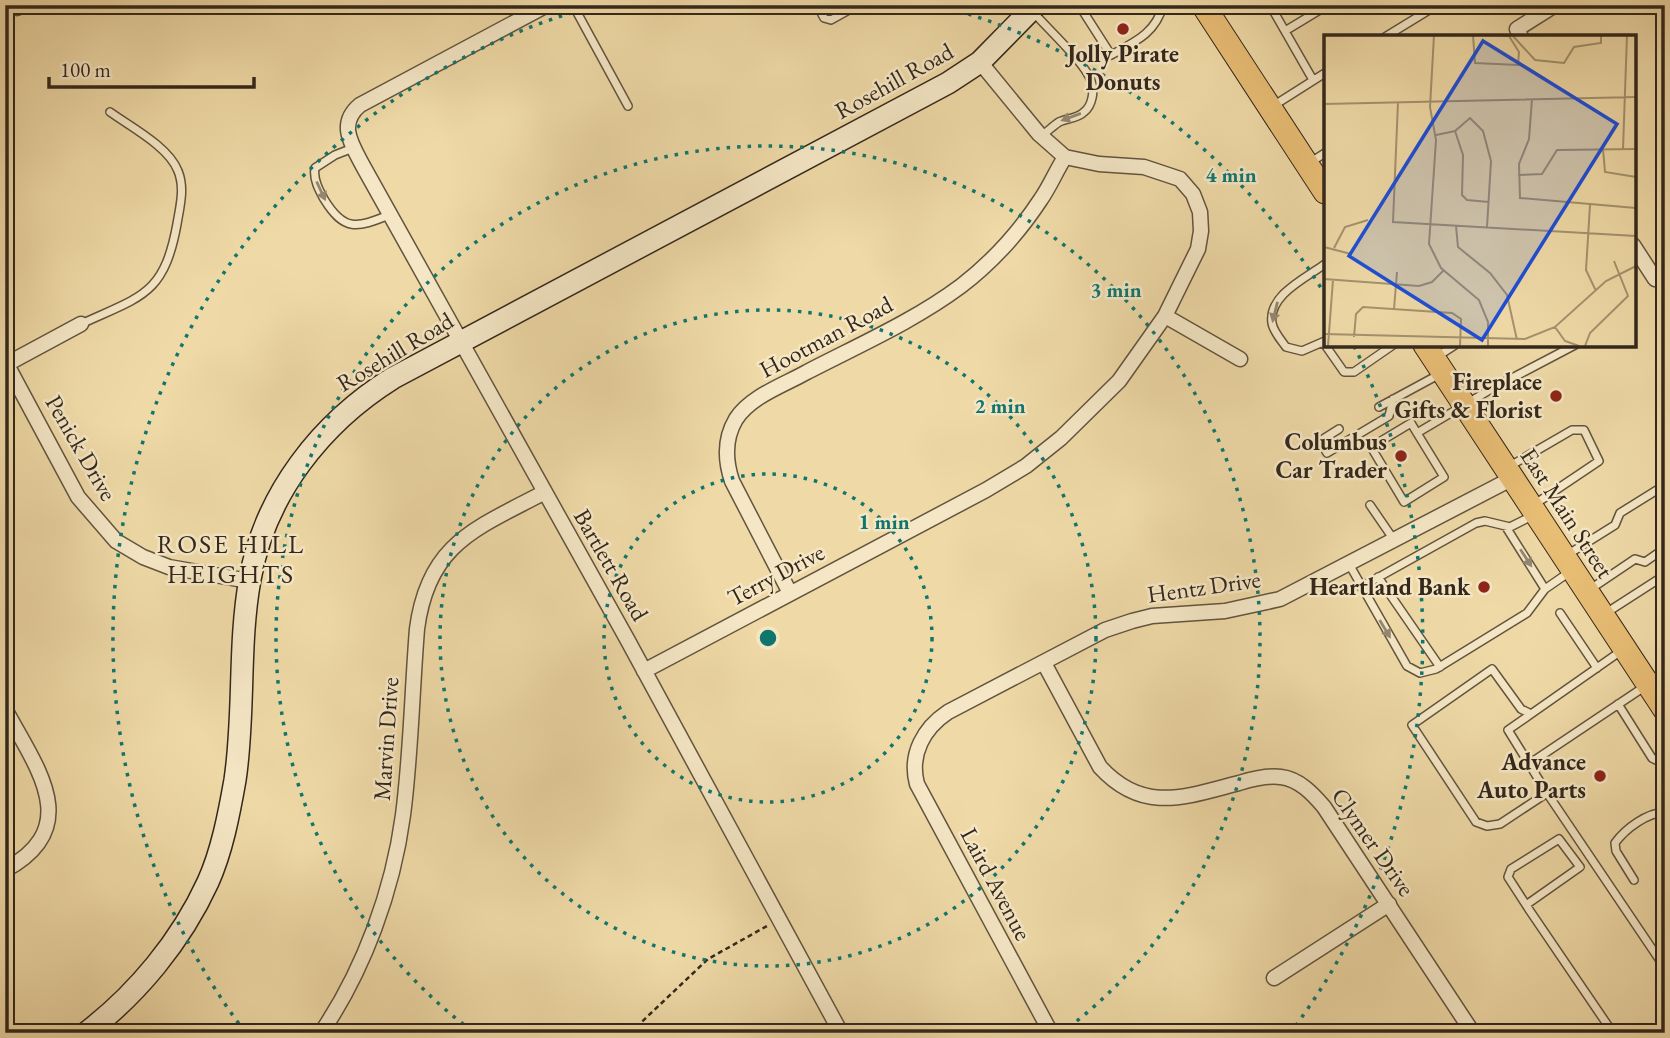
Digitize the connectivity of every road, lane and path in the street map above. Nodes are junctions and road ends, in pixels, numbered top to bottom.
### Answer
1 (547, 5) edge
2 (573, 5) edge
3 (817, 5) edge
4 (858, 5) edge
5 (1079, 5) edge
6 (1163, 5) edge
7 (1269, 5) edge
8 (1328, 5) edge
9 (1433, 5) edge
10 (1555, 5) edge
11 (1209, 7) edge
12 (1033, 8) edge
13 (1285, 31) junction
14 (1519, 33) edge
15 (1388, 35) edge
16 (980, 62) junction
17 (1324, 74) edge
18 (1313, 80) junction
19 (628, 106) dead end
20 (1270, 108) junction
21 (110, 112) dead end
22 (1041, 136) junction
23 (354, 148) junction
24 (1065, 157) junction
25 (1316, 159) edge
26 (1324, 188) edge
27 (389, 215) junction
28 (1635, 247) edge
29 (1324, 265) edge
30 (1660, 276) edge
31 (1165, 316) junction
32 (81, 324) joint
33 (1324, 342) edge
34 (460, 343) junction
35 (1327, 346) edge
36 (1389, 346) edge
37 (1453, 346) edge
38 (1573, 346) edge
39 (1434, 358) edge
40 (1240, 359) dead end
41 (6, 364) edge
42 (1392, 400) junction
43 (1465, 405) junction
44 (1379, 407) dead end
45 (1339, 429) dead end
46 (1417, 433) junction
47 (1509, 473) junction
48 (1665, 485) edge
49 (543, 493) junction
50 (1370, 505) dead end
51 (1534, 510) junction
52 (1506, 527) junction
53 (1394, 540) junction
54 (1665, 548) edge
55 (1569, 563) junction
56 (1349, 564) junction
57 (1665, 575) edge
58 (1378, 577) junction
59 (249, 581) junction
60 (1545, 589) junction
61 (1362, 590) junction
62 (1587, 592) junction
63 (790, 593) junction
64 (1560, 613) dead end
65 (1603, 615) junction
66 (1625, 649) junction
67 (1044, 663) junction
68 (1440, 667) junction
69 (1597, 668) junction
70 (644, 671) junction
71 (1656, 678) edge
72 (1618, 704) junction
73 (5, 709) edge
74 (1665, 710) edge
75 (1531, 714) junction
76 (917, 754) joint
77 (1665, 759) edge
78 (1529, 764) junction
79 (1547, 793) junction
80 (1665, 812) edge
81 (5, 870) edge
82 (1634, 880) dead end
83 (1388, 904) junction
84 (1526, 905) junction
85 (769, 924) dead end
86 (1665, 968) edge
87 (1274, 978) dead end
88 (86, 1033) edge
89 (321, 1033) edge
90 (630, 1033) edge
91 (841, 1033) edge
92 (1051, 1033) edge
93 (1473, 1033) edge
94 (1613, 1033) edge

1 - 23 street, Bartlett Road
2 - 19 lane
3 - 4 lane
5 - 6 lane
7 - 13 lane
8 - 13 lane
9 - 15 lane
10 - 14 street
11 - 20 main road
12 - 16 street, Rosehill Road
12 -> 22 lane
13 - 18 lane
16 - 22 street, Terry Drive
16 - 34 street, Rosehill Road
17 - 18 lane
18 - 20 lane
20 - 25 main road
21 - 32 lane
22 - 24 street, Terry Drive
23 - 27 street, Bartlett Road
23 -> 27 lane
24 - 31 street, Terry Drive
24 - 63 street, Hootman Road
25 - 26 main road
27 - 34 street, Bartlett Road
28 - 30 street
29 -> 33 lane
31 - 40 street
31 - 63 street, Terry Drive
32 - 41 street
34 - 49 street, Bartlett Road
34 - 59 street, Rosehill Road
35 - 36 lane
37 - 39 lane
38 - 43 lane
39 - 42 lane
39 - 43 main road, East Main Street
41 - 59 street, Penick Drive
42 - 44 lane
42 - 45 lane
43 - 46 lane
43 - 47 main road, East Main Street
46 - 46 lane
47 - 51 main road, East Main Street
47 - 51 lane
47 - 53 street, Hentz Drive
48 - 55 lane
49 - 70 street, Bartlett Road
49 - 89 street, Marvin Drive
50 - 53 lane
51 - 52 lane
51 - 55 main road, East Main Street
52 - 58 lane
52 -> 60 lane
53 - 56 street, Hentz Drive
54 - 62 lane
55 - 60 lane
55 - 62 main road, East Main Street
56 - 61 lane
56 - 67 street, Hentz Drive
57 - 65 lane
58 - 61 lane
58 - 68 lane
59 - 88 street, Rosehill Road
60 - 68 lane
61 -> 68 lane
62 - 65 main road, East Main Street
63 - 70 street, Terry Drive
64 - 69 lane
65 - 66 main road, East Main Street
66 - 69 lane
66 - 71 main road, East Main Street
67 - 76 street, Hentz Drive
67 - 83 street, Clymer Drive
69 - 75 lane
70 - 91 street, Bartlett Road
71 - 72 lane
71 - 74 main road, East Main Street
72 - 77 lane
72 - 78 lane
73 - 81 street
75 - 78 lane
75 - 79 lane
76 - 92 street, Laird Avenue
78 - 79 lane
79 - 86 lane
80 - 82 lane
83 - 87 street
83 - 93 street, Clymer Drive
84 - 84 lane
84 - 94 lane
85 - 90 path

